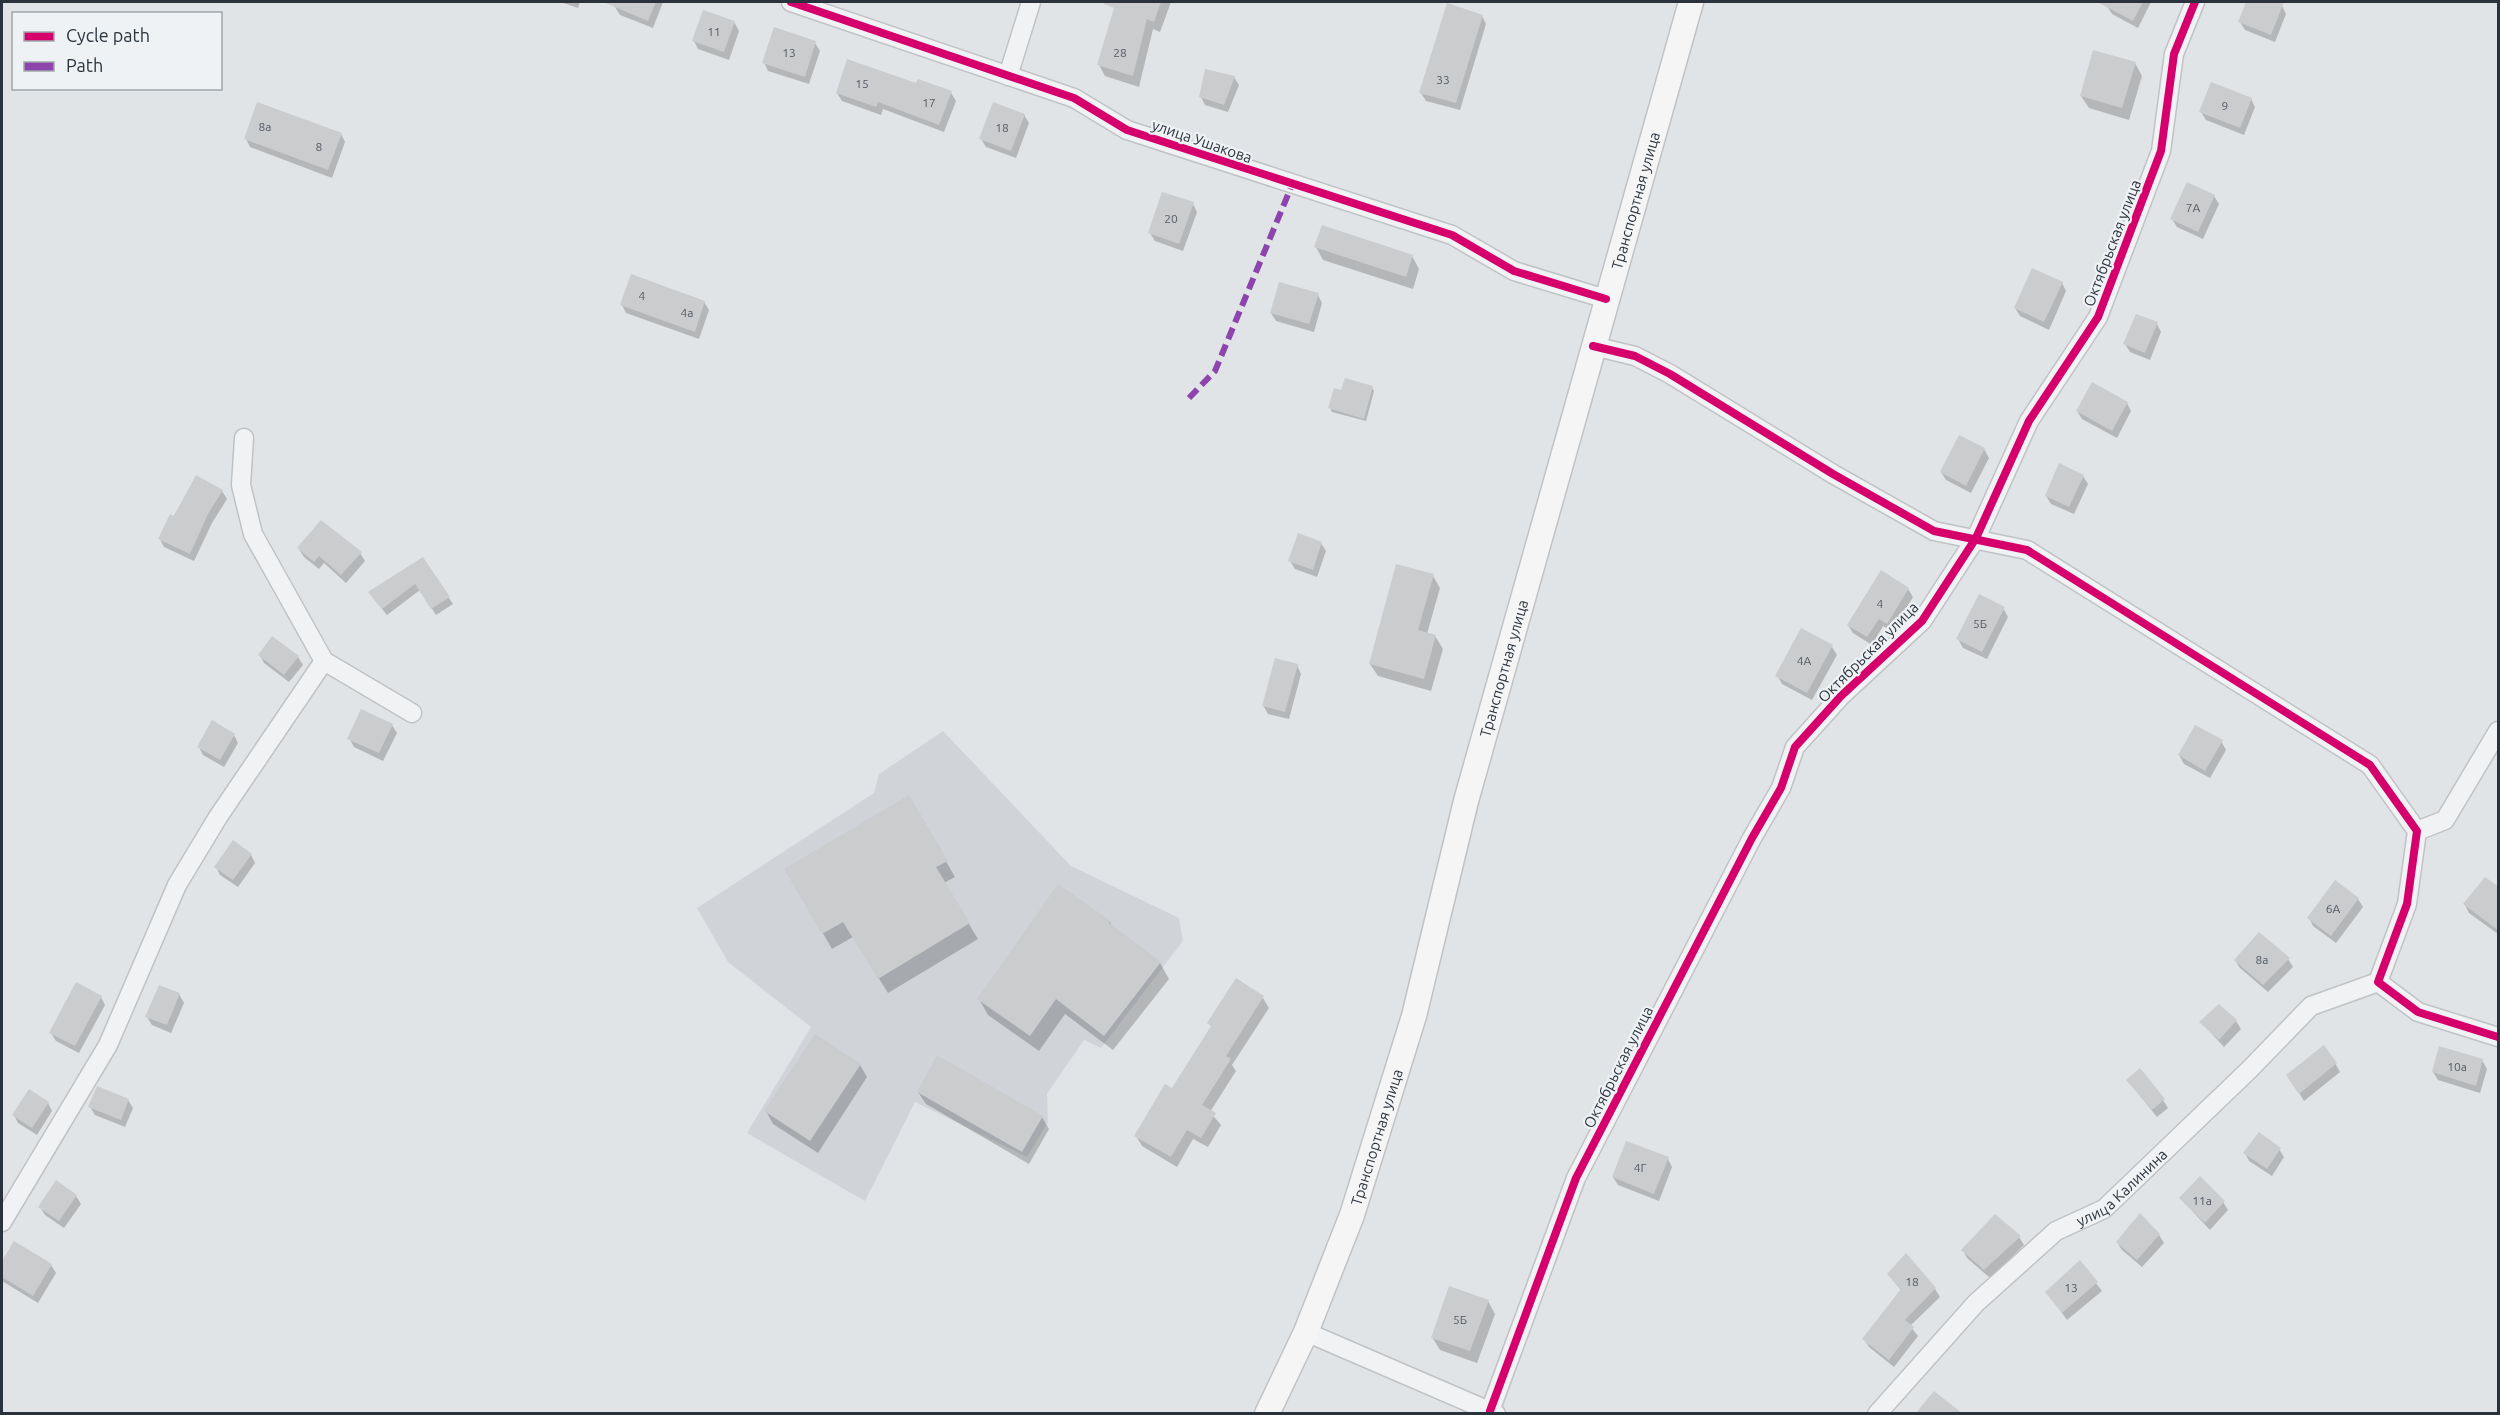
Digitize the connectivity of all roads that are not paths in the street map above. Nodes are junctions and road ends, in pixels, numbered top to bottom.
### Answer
1 (791, 2) edge
2 (1031, 2) edge
3 (1691, 2) edge
4 (2195, 2) edge
5 (1008, 76) junction
6 (1606, 299) junction
7 (1593, 346) junction
8 (244, 438) dead end
9 (1976, 538) junction
10 (324, 661) junction
11 (412, 713) dead end
12 (2499, 731) edge
13 (2417, 831) junction
14 (2378, 982) junction
15 (2499, 1037) edge
16 (2, 1222) edge
17 (1306, 1332) junction
18 (1493, 1412) edge
19 (1267, 1413) edge
20 (1877, 1413) edge

1 - 5 street, улица Ушакова
2 - 5 street
3 - 6 main road, Транспортная улица
4 - 9 street, Октябрьская улица
5 - 6 street, улица Ушакова
6 - 7 main road, Транспортная улица
7 - 9 street
7 - 17 main road, Транспортная улица
8 - 10 street
9 - 13 street
9 - 18 street, Октябрьская улица
10 - 11 street
10 - 16 street
12 - 13 street
13 - 14 street
14 - 15 street
14 - 20 street, улица Калинина
17 - 18 street
17 - 19 main road, Транспортная улица

